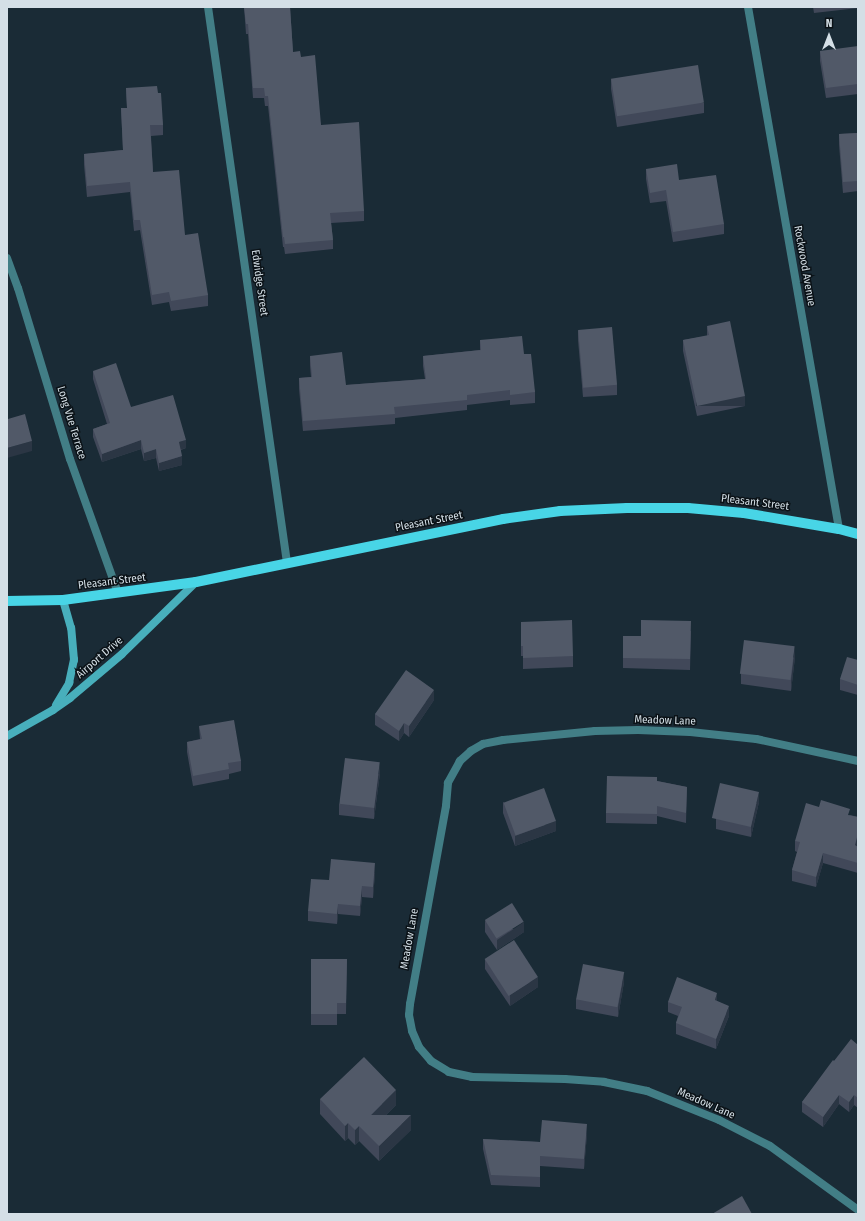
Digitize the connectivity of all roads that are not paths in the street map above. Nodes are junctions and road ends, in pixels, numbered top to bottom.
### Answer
1 (208, 7) edge
2 (748, 7) edge
3 (7, 258) edge
4 (839, 529) junction
5 (858, 534) edge
6 (287, 563) junction
7 (196, 582) junction
8 (118, 593) junction
9 (63, 600) junction
10 (7, 601) edge
11 (53, 710) junction
12 (7, 736) edge
13 (858, 761) edge
14 (858, 1210) edge

1 - 6 street, Edwidge Street
2 - 4 street, Rockwood Avenue
3 - 8 street, Long Vue Terrace
4 - 5 main road, Pleasant Street
4 - 6 main road, Pleasant Street
6 - 7 main road, Pleasant Street
7 - 8 main road, Pleasant Street
7 - 11 main road, Airport Drive
8 - 9 main road, Pleasant Street
9 - 10 main road, Pleasant Street
9 - 11 main road
11 - 12 main road, Airport Drive
13 - 14 street, Meadow Lane

